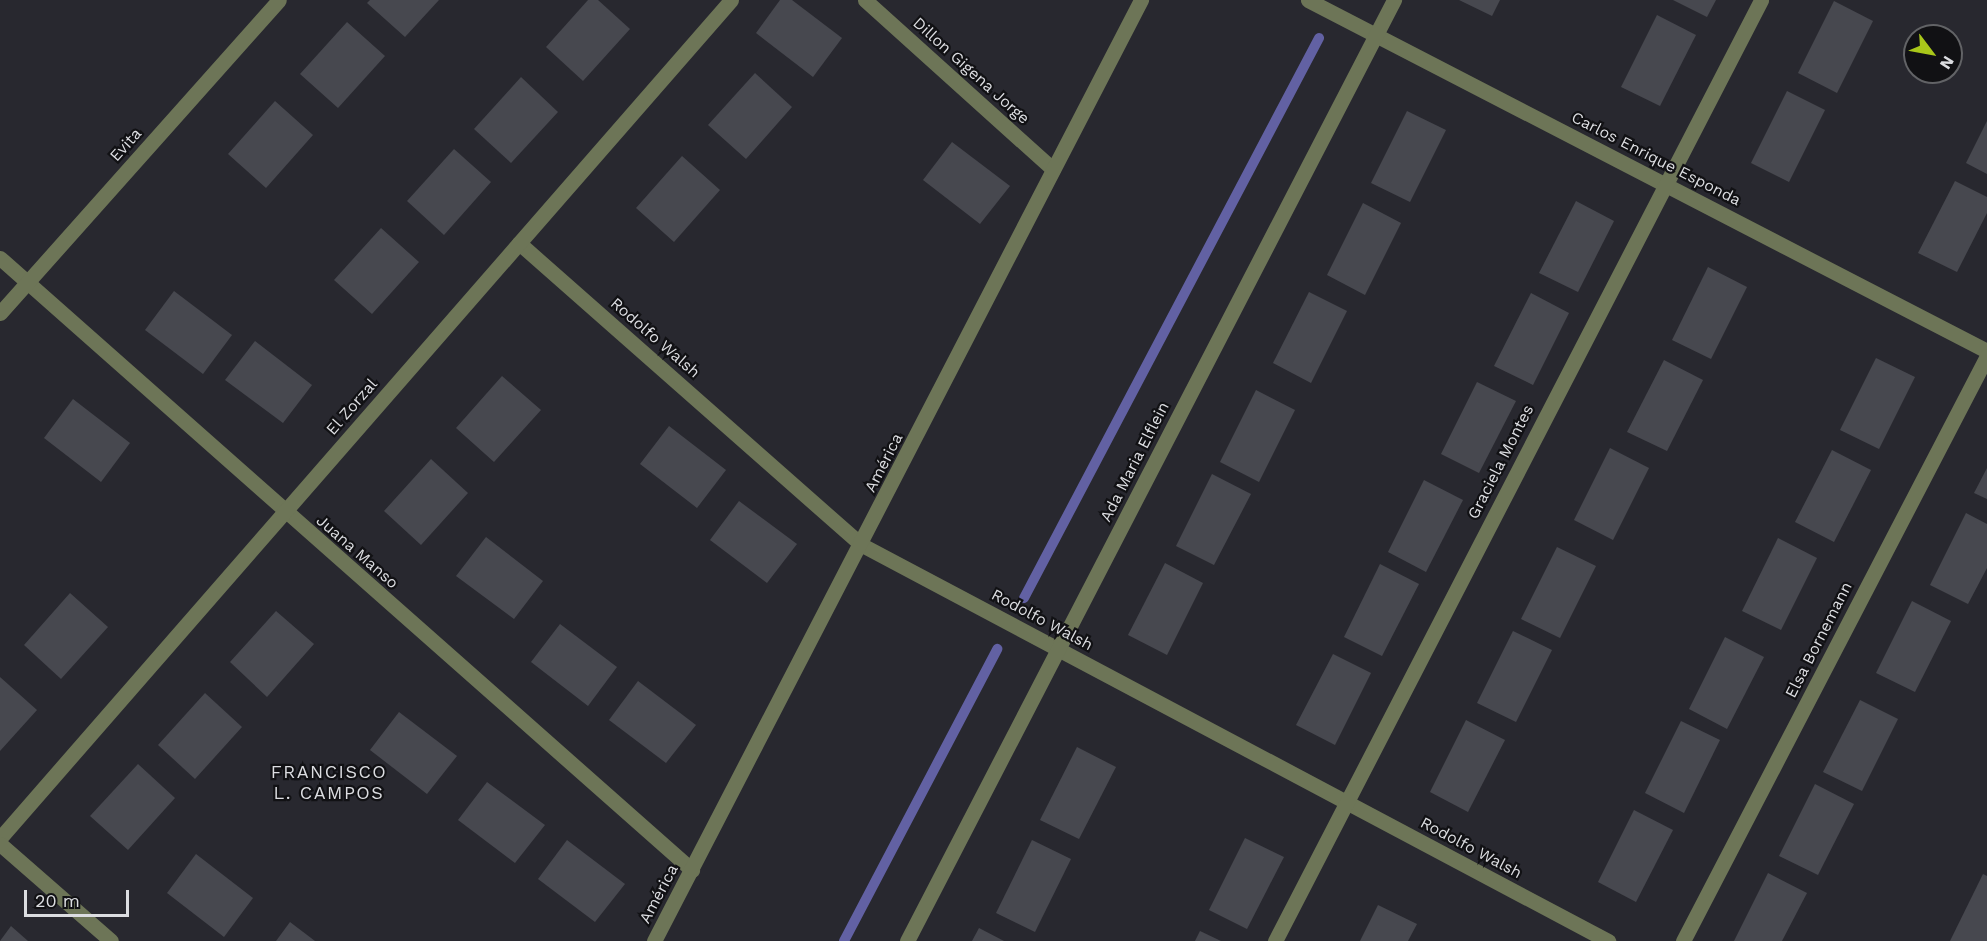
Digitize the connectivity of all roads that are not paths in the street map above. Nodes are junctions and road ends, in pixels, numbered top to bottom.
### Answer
1 (279, 0) edge
2 (731, 0) edge
3 (865, 0) edge
4 (1141, 0) edge
5 (1308, 0) edge
6 (1394, 0) edge
7 (1761, 0) edge
8 (1376, 35) junction
9 (1053, 169) junction
10 (1665, 184) junction
11 (519, 243) junction
12 (0, 258) edge
13 (27, 283) junction
14 (0, 313) edge
15 (1987, 351) edge
16 (1987, 356) edge
17 (285, 512) junction
18 (862, 545) junction
19 (1058, 649) junction
20 (1346, 802) junction
21 (0, 838) edge
22 (0, 844) edge
23 (692, 870) junction
24 (111, 941) edge
25 (654, 941) edge
26 (907, 941) edge
27 (1275, 941) edge
28 (1608, 941) edge
29 (1683, 941) edge

1 - 13 street, Evita
2 - 11 street, El Zorzal
3 - 9 street, Dillon Gigena Jorge
4 - 9 street, América
5 - 8 street, Carlos Enrique Esponda
6 - 8 street, Ada Maria Elflein
7 - 10 street, Graciela Montes
8 - 10 street, Carlos Enrique Esponda
8 - 19 street, Ada Maria Elflein
9 - 18 street, América
10 - 15 street, Carlos Enrique Esponda
10 - 20 street, Graciela Montes
11 - 17 street, El Zorzal
11 - 18 street, Rodolfo Walsh
12 - 13 street, Juana Manso
13 - 14 street, Evita
13 - 17 street, Juana Manso
16 - 29 street, Elsa Bornemann
17 - 21 street, El Zorzal
17 - 23 street, Juana Manso
18 - 19 street, Rodolfo Walsh
18 - 23 street, América
19 - 20 street, Rodolfo Walsh
19 - 26 street, Ada Maria Elflein
20 - 27 street, Graciela Montes
20 - 28 street, Rodolfo Walsh
22 - 24 street
23 - 25 street, América

